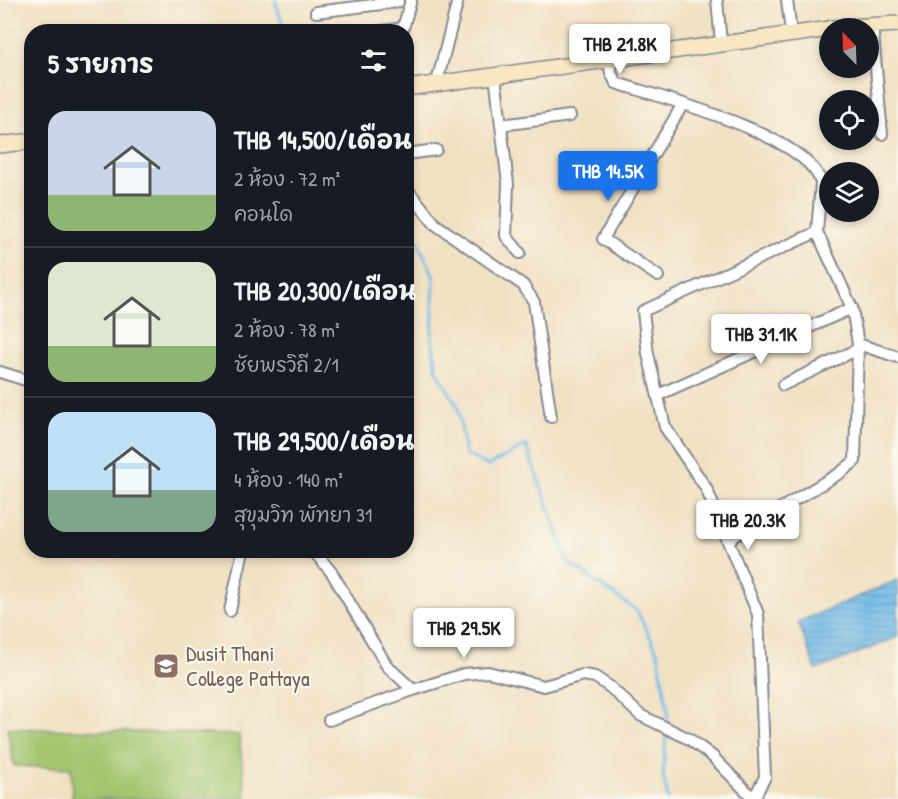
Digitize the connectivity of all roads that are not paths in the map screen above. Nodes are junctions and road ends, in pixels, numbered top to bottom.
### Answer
1 (458, 0) edge
2 (717, 0) edge
3 (787, 0) edge
4 (395, 1) edge
5 (410, 3) edge
6 (316, 12) dead end
7 (404, 24) edge
8 (879, 24) edge
9 (898, 24) edge
10 (819, 30) edge
11 (791, 33) junction
12 (721, 44) junction
13 (609, 60) junction
14 (495, 75) junction
15 (877, 78) edge
16 (437, 82) junction
17 (414, 86) edge
18 (683, 104) junction
19 (570, 116) dead end
20 (501, 125) junction
21 (882, 134) dead end
22 (24, 142) edge
23 (0, 145) edge
24 (436, 150) dead end
25 (414, 153) edge
26 (414, 198) edge
27 (817, 232) junction
28 (520, 253) dead end
29 (658, 276) dead end
30 (852, 308) junction
31 (858, 346) junction
32 (898, 357) edge
33 (0, 372) edge
34 (24, 380) edge
35 (783, 385) dead end
36 (658, 395) junction
37 (551, 417) dead end
38 (728, 540) junction
39 (241, 558) edge
40 (320, 558) edge
41 (230, 611) dead end
42 (413, 690) junction
43 (329, 720) dead end
44 (754, 799) edge

1 - 16 street
2 - 12 street
3 - 11 street
4 - 5 street
4 - 6 street
5 - 7 street
8 - 9 main road
10 - 11 main road
11 - 12 main road
12 - 13 main road
13 - 14 main road
13 - 18 street
14 - 16 main road
14 - 20 street
15 - 21 street
16 - 17 main road
18 - 27 street
18 - 29 street
19 - 20 street
20 - 28 street
22 - 23 main road
24 - 25 street
26 - 37 street
27 - 30 street
27 - 36 street
30 - 31 street
30 - 36 street
31 - 32 street
31 - 35 street
31 - 38 street
33 - 34 street
36 - 38 street
38 - 44 street
39 - 41 street
40 - 42 street
42 - 43 street
42 - 44 street

